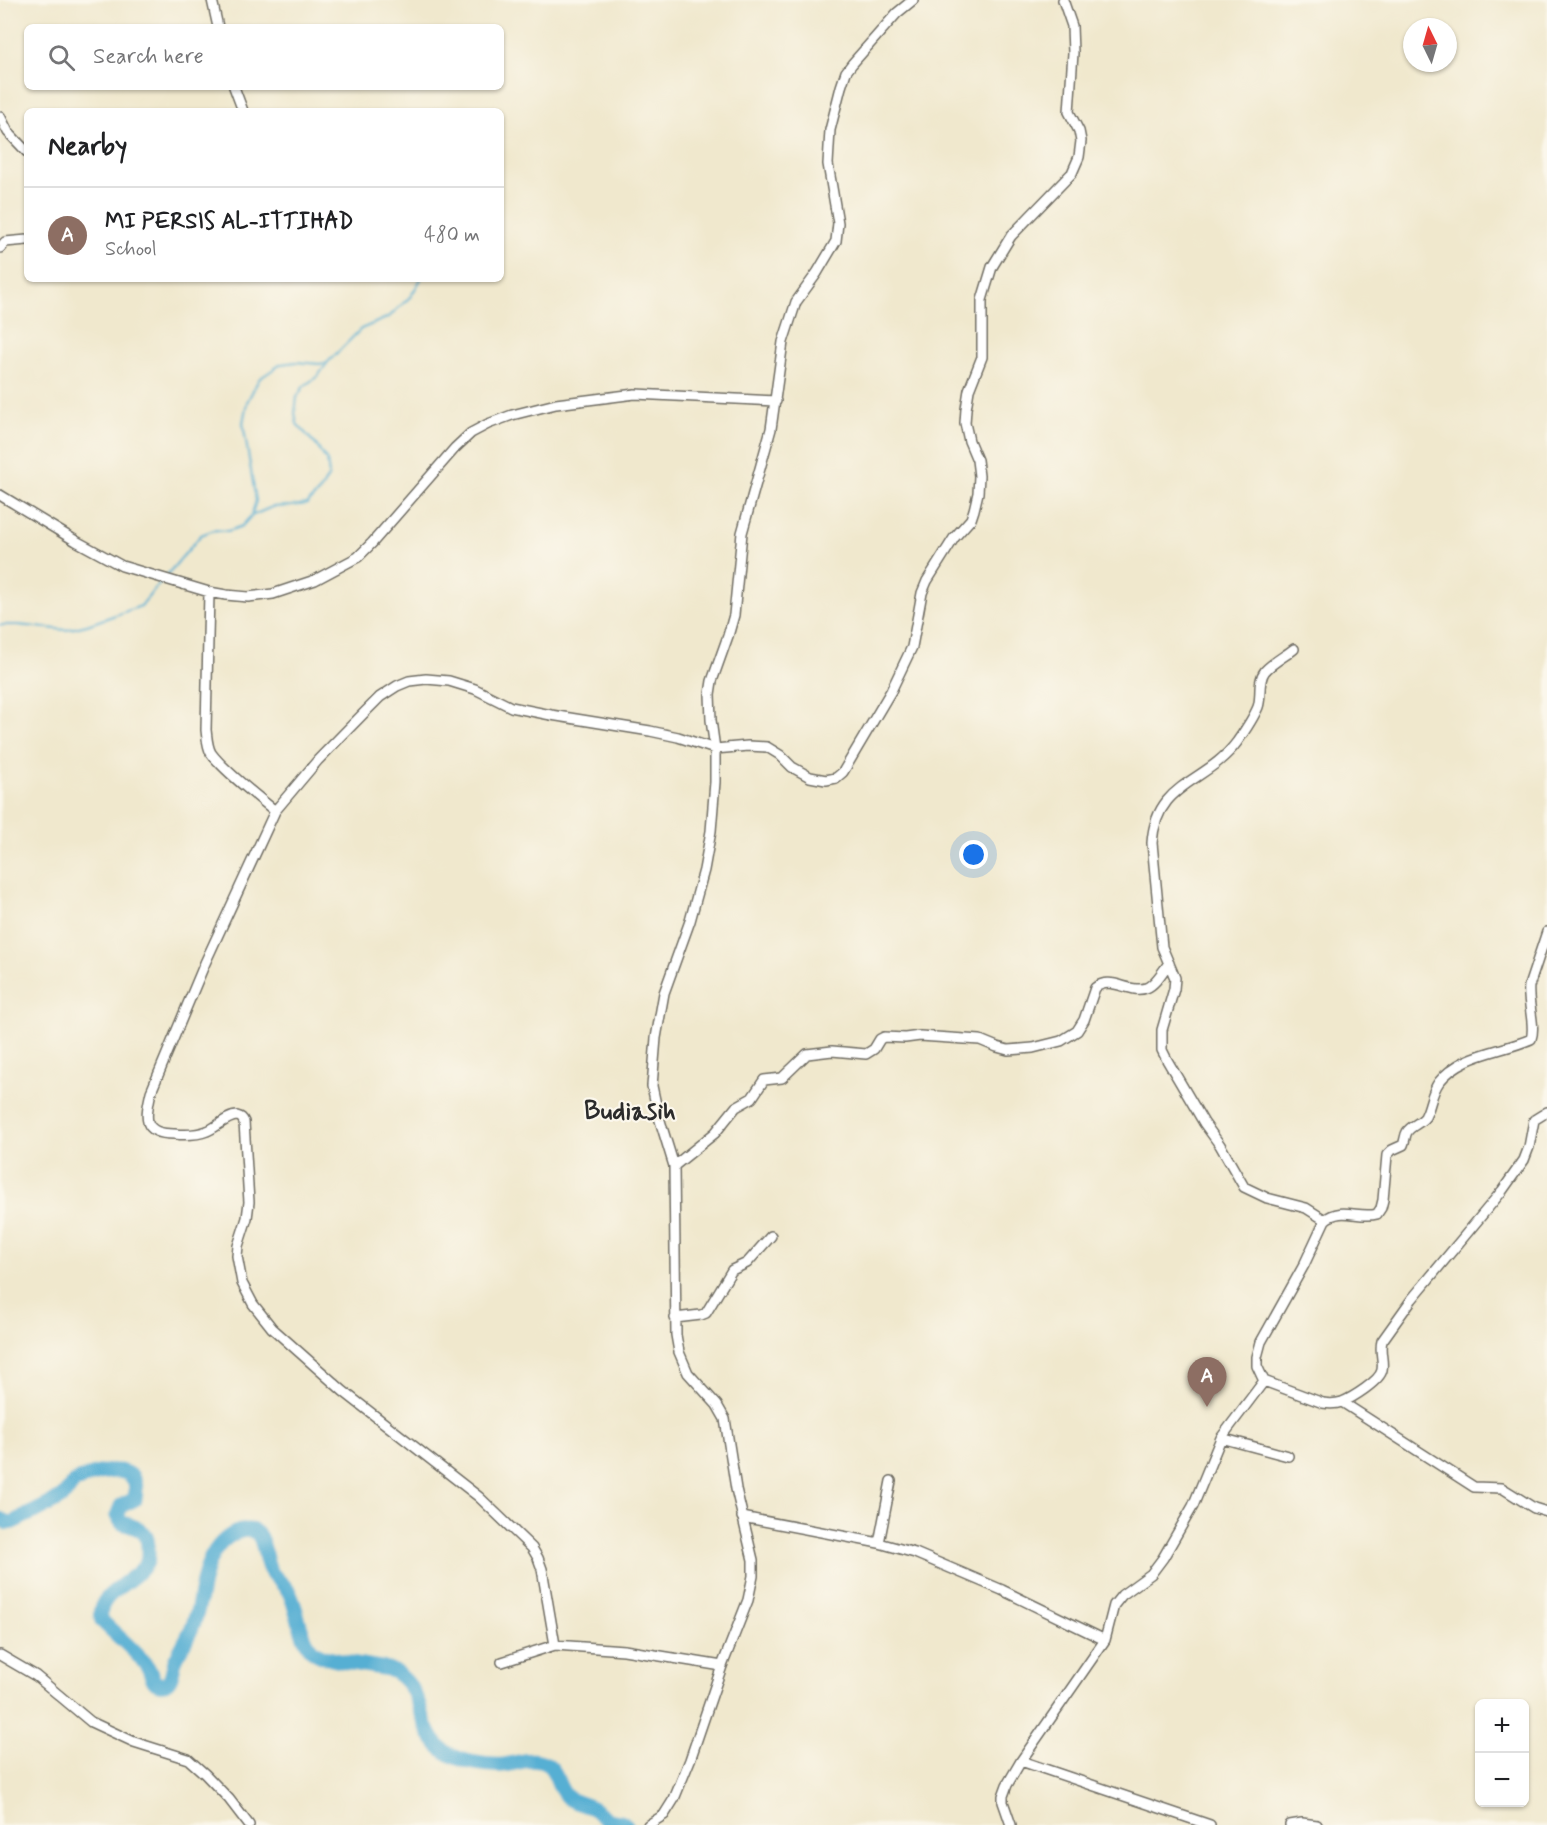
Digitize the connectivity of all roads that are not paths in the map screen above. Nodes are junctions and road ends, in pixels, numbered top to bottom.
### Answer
1 (213, 0) edge
2 (902, 0) edge
3 (913, 0) edge
4 (1064, 0) edge
5 (897, 13) junction
6 (217, 24) edge
7 (235, 90) edge
8 (242, 108) edge
9 (0, 116) edge
10 (24, 149) edge
11 (24, 240) edge
12 (0, 248) edge
13 (776, 401) junction
14 (0, 495) edge
15 (209, 592) junction
16 (1294, 649) dead end
17 (715, 749) junction
18 (275, 811) junction
19 (1547, 932) edge
20 (1169, 963) junction
21 (1547, 1112) edge
22 (674, 1166) junction
23 (1325, 1220) junction
24 (771, 1236) dead end
25 (675, 1318) junction
26 (1264, 1382) junction
27 (1342, 1402) junction
28 (1221, 1438) junction
29 (1288, 1456) dead end
30 (891, 1481) dead end
31 (1547, 1512) edge
32 (742, 1517) junction
33 (879, 1543) junction
34 (1105, 1640) junction
35 (555, 1645) junction
36 (0, 1655) edge
37 (502, 1662) dead end
38 (722, 1666) junction
39 (1021, 1761) junction
40 (249, 1825) edge
41 (648, 1825) edge
42 (1011, 1825) edge
43 (1210, 1825) edge
44 (1290, 1825) edge
45 (1317, 1825) edge

1 - 6 street
2 - 5 street
3 - 5 street
4 - 17 street
5 - 13 street
7 - 8 street
9 - 10 street
11 - 12 street
13 - 15 street
13 - 17 street
14 - 15 street
15 - 18 street
16 - 20 street
17 - 18 street
17 - 22 street
18 - 35 street
19 - 23 street
20 - 22 street
20 - 23 street
21 - 27 street
22 - 25 street
23 - 26 street
24 - 25 street
25 - 32 street
26 - 27 street
26 - 28 street
27 - 31 street
28 - 29 street
28 - 34 street
30 - 33 street
32 - 33 street
32 - 38 street
33 - 34 street
34 - 39 street
35 - 37 street
35 - 38 street
36 - 40 street
38 - 41 street
39 - 42 street
39 - 43 street
44 - 45 street

